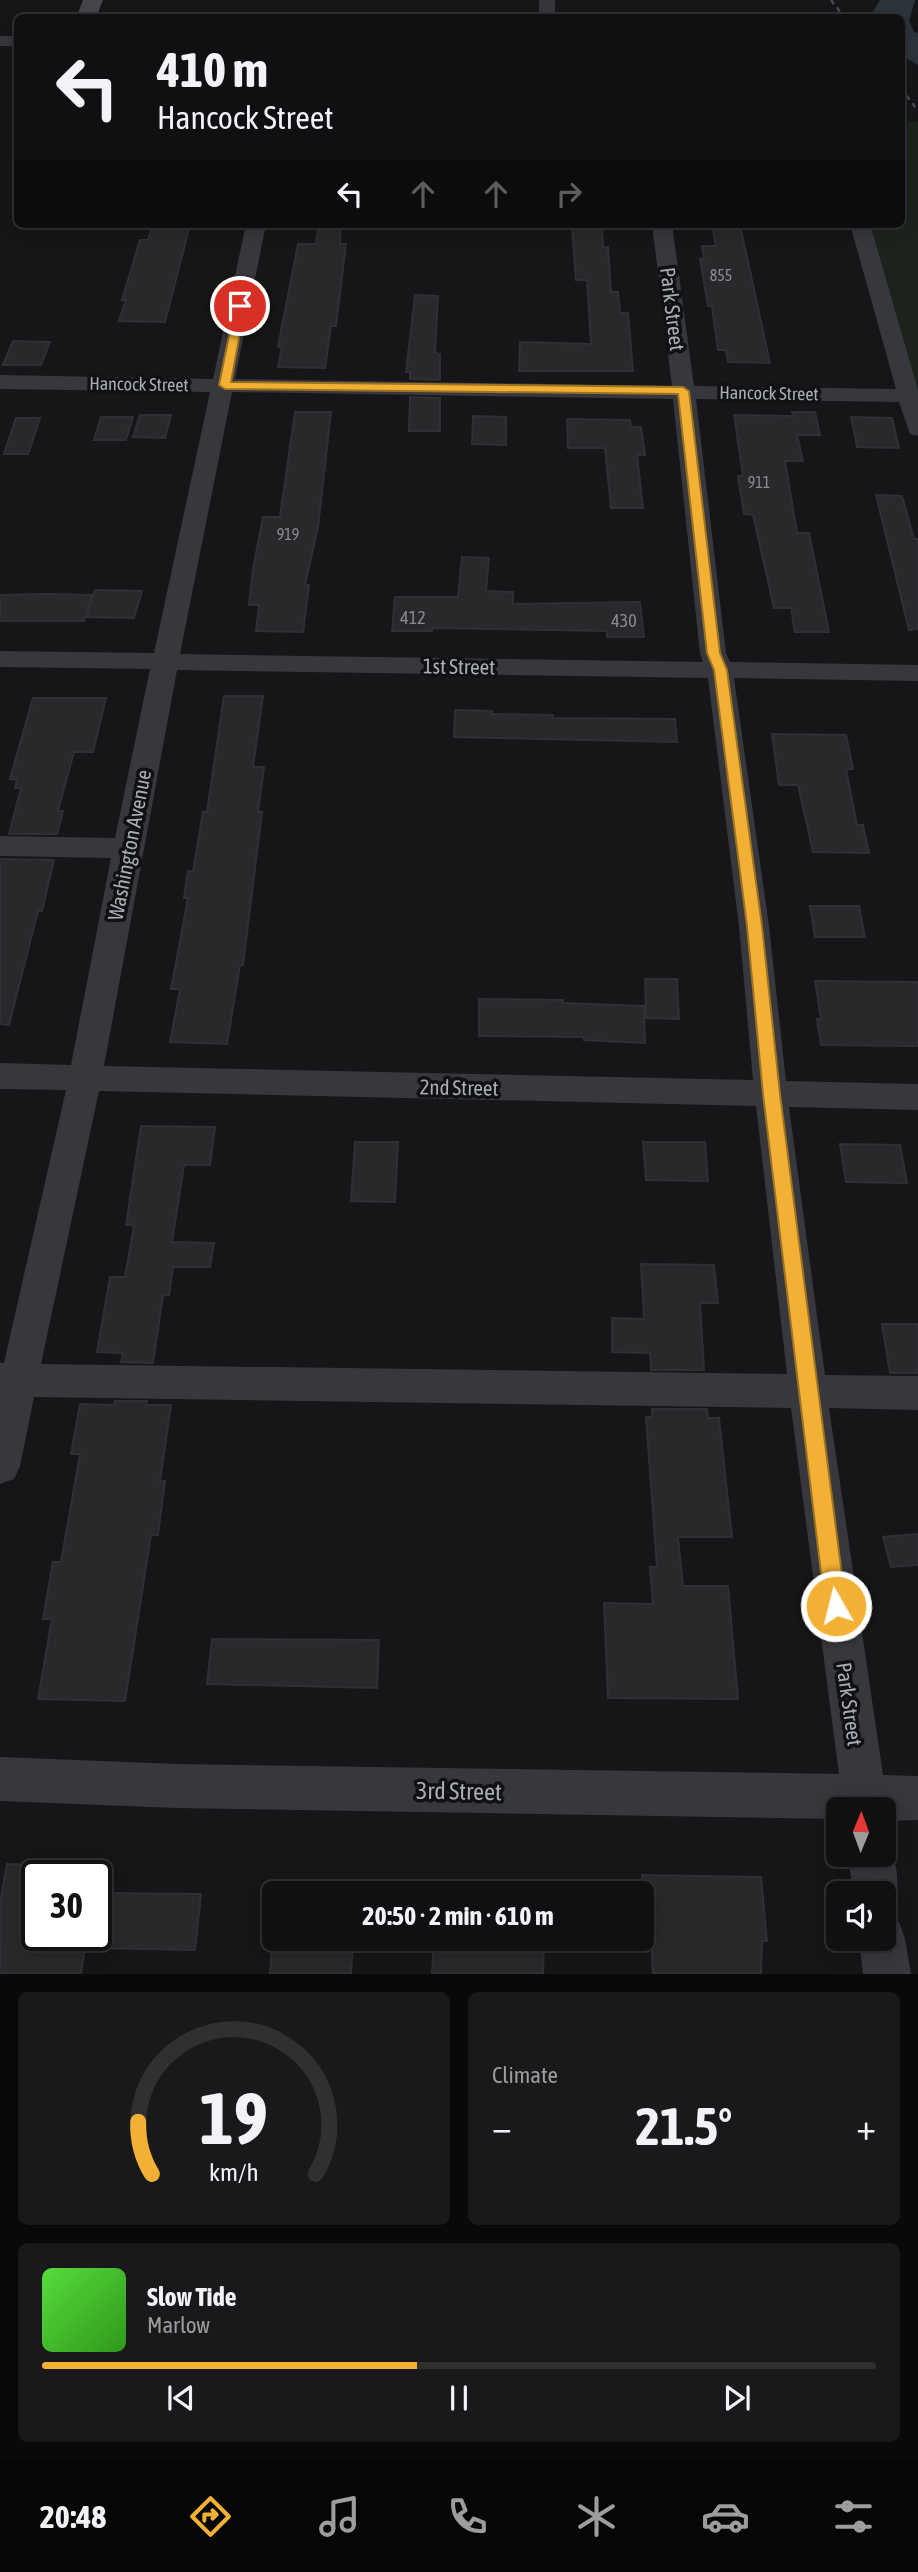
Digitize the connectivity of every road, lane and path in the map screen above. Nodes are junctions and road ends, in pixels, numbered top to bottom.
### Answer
1 (255, 228) edge
2 (663, 228) edge
3 (861, 228) edge
4 (0, 382) edge
5 (225, 385) junction
6 (683, 391) junction
7 (909, 396) junction
8 (918, 429) edge
9 (0, 659) edge
10 (167, 661) junction
11 (720, 670) junction
12 (918, 673) edge
13 (0, 846) edge
14 (127, 848) junction
15 (0, 1076) edge
16 (85, 1078) junction
17 (771, 1094) junction
18 (918, 1097) edge
19 (10, 1380) edge
20 (809, 1392) junction
21 (918, 1393) edge
22 (0, 1466) edge
23 (0, 1779) edge
24 (864, 1797) edge
25 (918, 1798) edge
26 (896, 1800) edge
27 (826, 1802) edge
28 (884, 1951) edge
29 (887, 1973) edge

1 - 5 street, Washington Avenue
2 - 6 street, Park Street
3 - 7 street
4 - 5 street, Hancock Street
5 - 6 street, Hancock Street
5 - 10 street, Washington Avenue
6 - 7 street, Hancock Street
6 - 11 street, Park Street
7 - 8 street
9 - 10 street, 1st Street
10 - 11 street, 1st Street
10 - 14 street, Washington Avenue
11 - 12 street, 1st Street
11 - 17 street, Park Street
13 - 14 street
14 - 16 street, Washington Avenue
15 - 16 street, 2nd Street
16 - 17 street, 2nd Street
16 - 19 street, Washington Avenue
17 - 18 street, 2nd Street
17 - 20 street, Park Street
19 - 20 street
19 - 22 street, Washington Avenue
20 - 21 street
20 - 24 street, Park Street
23 - 27 street, 3rd Street
25 - 26 street, 3rd Street
28 - 29 street

